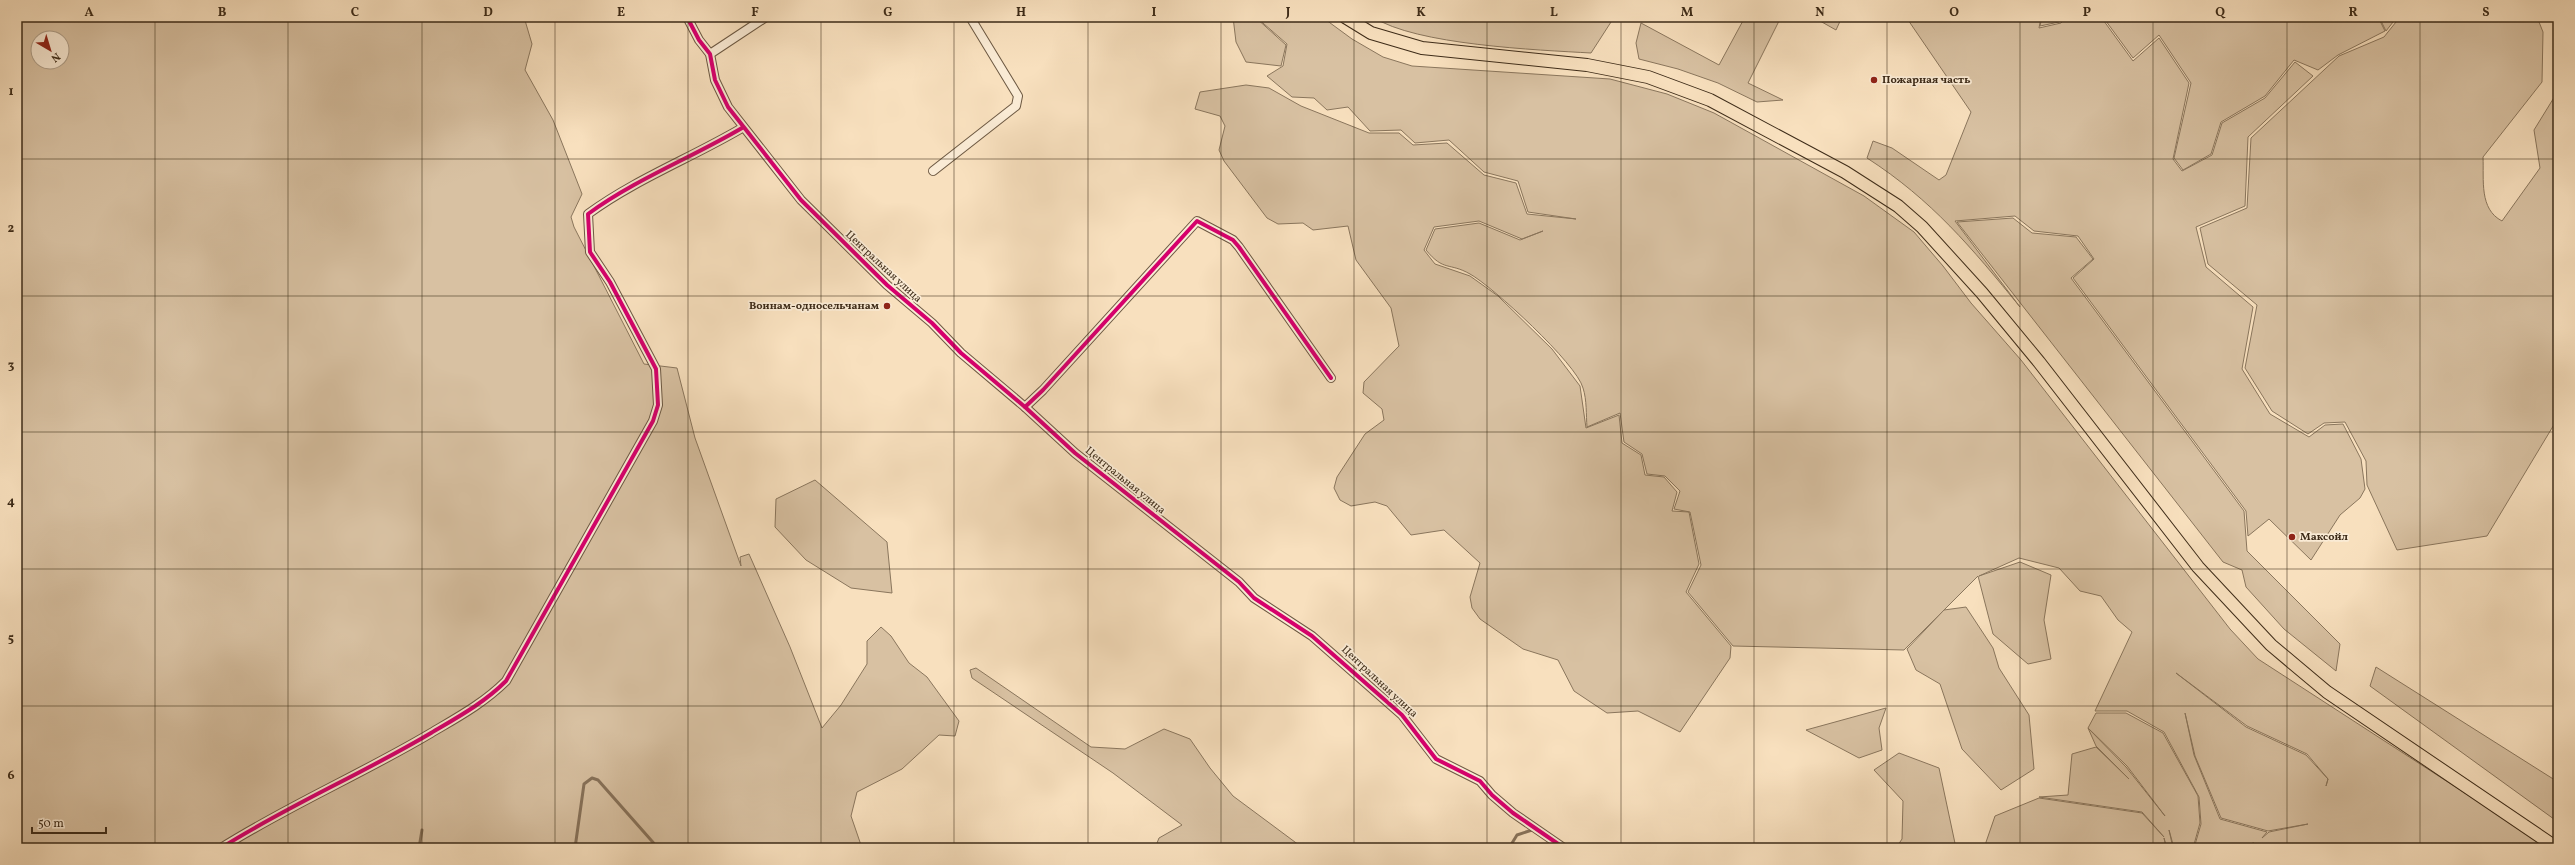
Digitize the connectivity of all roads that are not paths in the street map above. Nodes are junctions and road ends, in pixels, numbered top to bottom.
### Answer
1 (687, 17) edge
2 (766, 17) edge
3 (970, 17) edge
4 (1345, 17) edge
5 (710, 54) junction
6 (742, 128) junction
7 (933, 171) dead end
8 (1331, 378) dead end
9 (1025, 407) junction
10 (221, 848) edge
11 (1564, 848) edge
12 (2557, 848) edge

1 - 5 street, Центральная улица
2 - 5 street
3 - 7 street
4 - 12 main road
5 - 6 street, Центральная улица
6 - 9 street, Центральная улица
6 - 10 street
8 - 9 street
9 - 11 street, Центральная улица

